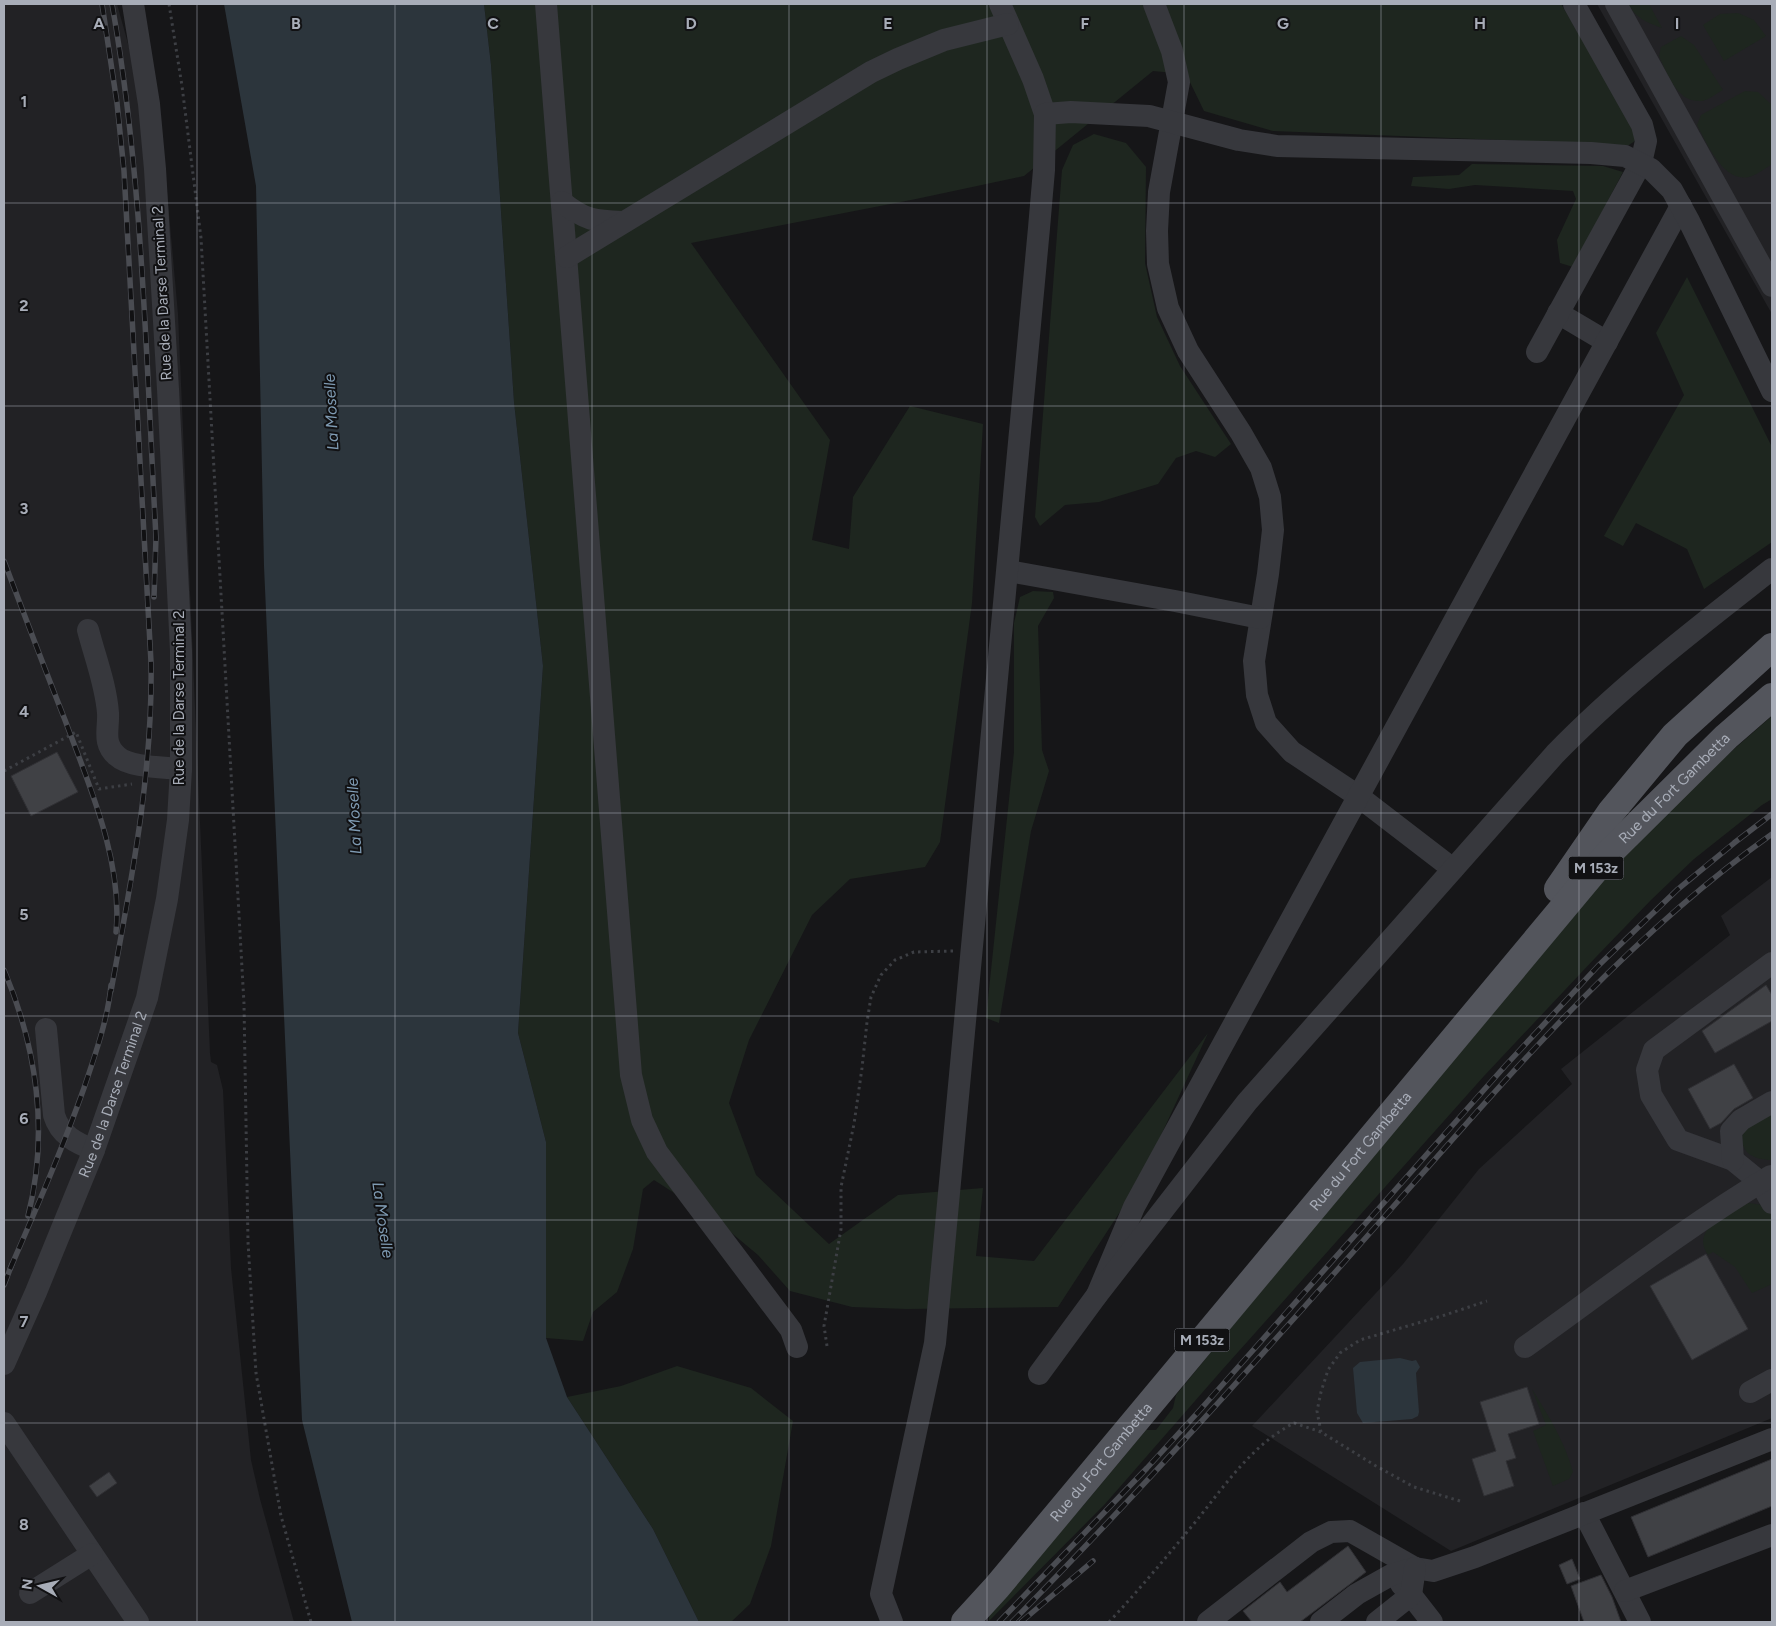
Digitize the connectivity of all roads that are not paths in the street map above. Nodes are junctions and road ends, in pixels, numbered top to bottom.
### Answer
1 (133, 4) edge
2 (546, 4) edge
3 (1154, 4) edge
4 (1574, 4) edge
5 (1616, 4) edge
6 (1004, 14) edge
7 (1045, 114) junction
8 (1171, 121) junction
9 (1641, 164) junction
10 (562, 202) junction
11 (1681, 206) junction
12 (624, 222) junction
13 (566, 257) junction
14 (1772, 286) edge
15 (1558, 313) junction
16 (1607, 342) junction
17 (1537, 352) dead end
18 (1772, 391) edge
19 (1772, 569) edge
20 (1008, 571) junction
21 (1260, 618) junction
22 (88, 630) dead end
23 (1772, 647) edge
24 (1772, 697) edge
25 (181, 769) junction
26 (1358, 796) junction
27 (1453, 869) junction
28 (1772, 963) edge
29 (46, 1029) dead end
30 (1439, 1057) junction
31 (1772, 1102) edge
32 (94, 1150) junction
33 (1733, 1160) junction
34 (1766, 1179) edge
35 (1772, 1203) edge
36 (1097, 1295) junction
37 (797, 1347) dead end
38 (1525, 1347) dead end
39 (4, 1364) edge
40 (1040, 1374) dead end
41 (1772, 1380) edge
42 (1750, 1392) dead end
43 (4, 1422) edge
44 (1772, 1439) edge
45 (1584, 1513) junction
46 (1772, 1535) edge
47 (92, 1554) junction
48 (1415, 1568) junction
49 (1391, 1575) junction
50 (1625, 1591) junction
51 (30, 1593) dead end
52 (1411, 1595) junction
53 (138, 1622) edge
54 (892, 1622) edge
55 (965, 1622) edge
56 (1208, 1622) edge
57 (1321, 1622) edge
58 (1377, 1622) edge
59 (1432, 1622) edge
60 (1640, 1622) edge

1 - 25 street, Rue de la Darse Terminal 2
2 - 10 street
3 - 8 street
4 - 9 street
5 - 14 street
6 - 7 street
6 - 12 street
7 - 8 street
7 - 20 street
8 - 9 street
8 - 21 street
9 - 11 street
9 - 15 street
10 - 12 street
10 - 13 street
11 - 16 street
11 - 18 street
12 - 13 street
13 - 37 street
15 - 16 street
15 - 17 street
16 - 26 street
19 - 27 street
20 - 21 street
20 - 54 street
21 - 26 street
22 - 25 street
23 - 30 main road
24 - 30 main road, Rue du Fort Gambetta / M 153z
25 - 32 street, Rue de la Darse Terminal 2
26 - 27 street
26 - 36 street
27 - 36 street
28 - 33 street
29 - 32 street
30 - 55 main road, Rue du Fort Gambetta / M 153z
31 - 33 street
32 - 39 street, Rue de la Darse Terminal 2
33 - 34 street
34 - 35 street
34 - 38 street
36 - 40 street
41 - 42 street
43 - 47 street
44 - 45 street
45 - 48 street
45 - 50 street
46 - 50 street
47 - 51 street
47 - 53 street
48 - 49 street
48 - 52 street
48 - 56 street
49 - 52 street
49 - 57 street
50 - 60 street
52 - 58 street
52 - 59 street

